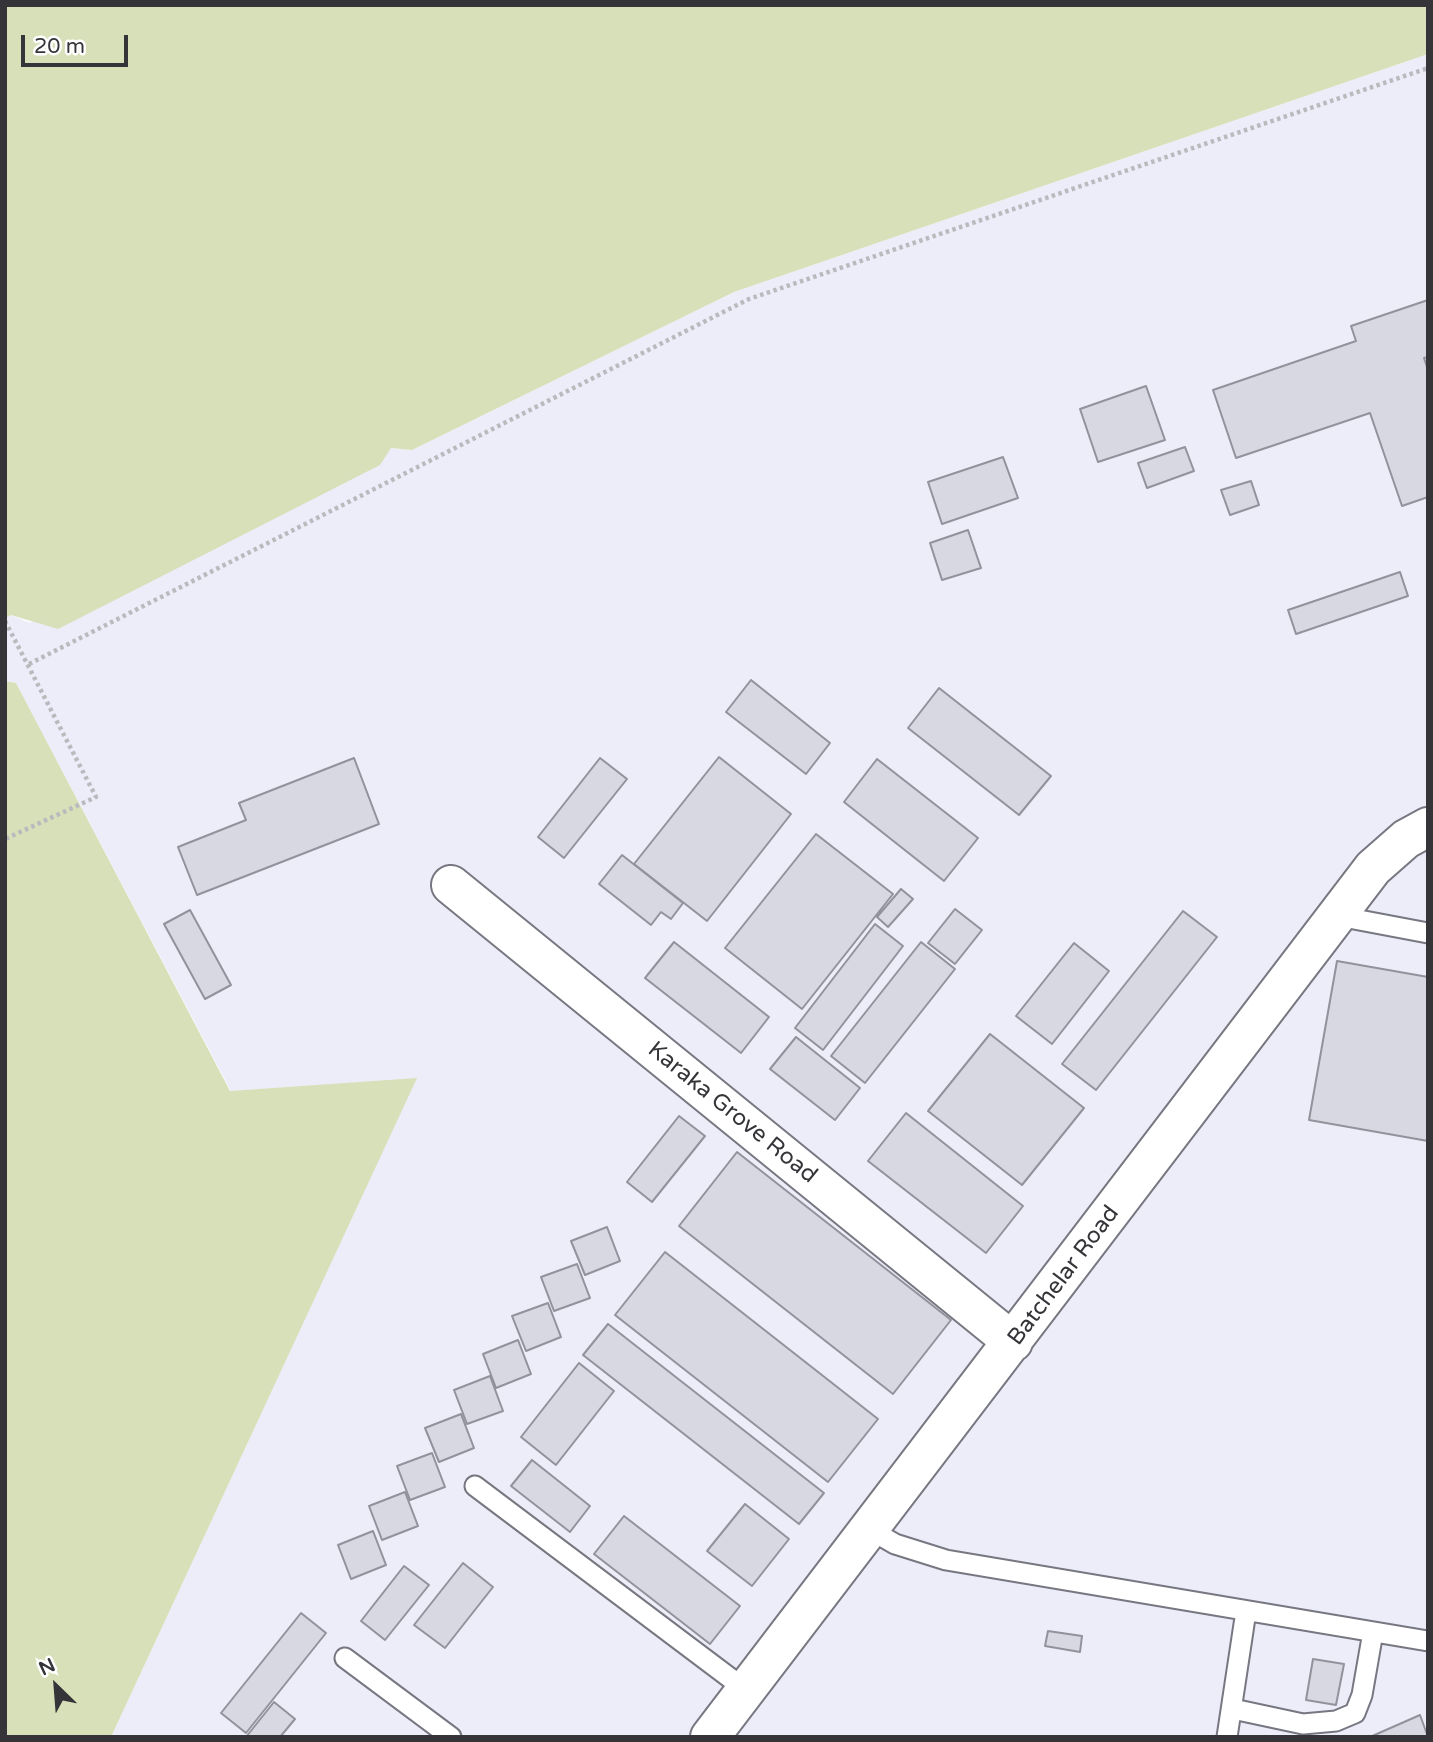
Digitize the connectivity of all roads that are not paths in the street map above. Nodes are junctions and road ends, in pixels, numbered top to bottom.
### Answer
1 (1428, 827) edge
2 (451, 885) dead end
3 (1338, 916) junction
4 (1428, 933) edge
5 (1013, 1342) junction
6 (475, 1486) dead end
7 (869, 1529) junction
8 (1246, 1611) junction
9 (1373, 1632) junction
10 (1428, 1641) edge
11 (345, 1658) dead end
12 (746, 1690) junction
13 (1233, 1709) junction
14 (451, 1737) edge
15 (710, 1737) edge
16 (1227, 1737) edge

1 - 3 street, Batchelar Road
2 - 5 street, Karaka Grove Road
3 - 4 lane
3 - 5 street, Batchelar Road
5 - 7 street, Batchelar Road
6 - 12 lane
7 - 8 lane
7 - 12 street, Batchelar Road
8 - 9 lane
8 - 13 lane
9 - 10 lane
9 - 13 lane
11 - 14 lane
12 - 15 street, Batchelar Road
13 - 16 lane

